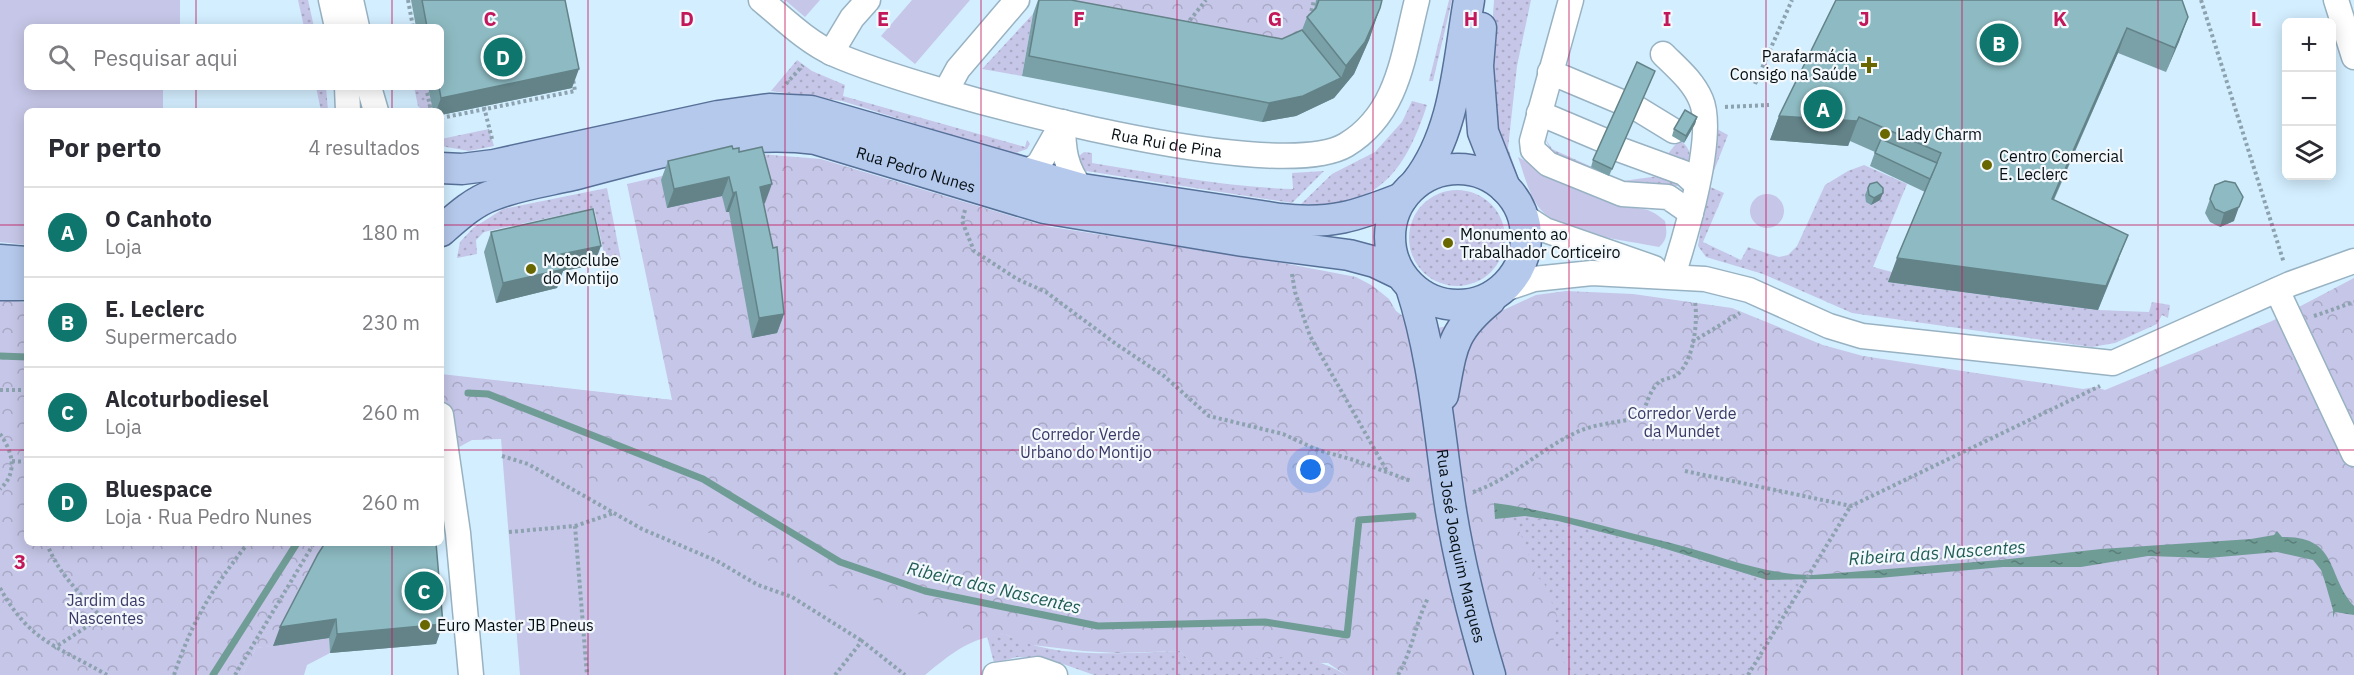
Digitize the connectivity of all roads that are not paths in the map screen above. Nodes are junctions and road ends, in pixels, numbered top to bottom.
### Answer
1 (331, 0) edge
2 (351, 0) edge
3 (761, 0) edge
4 (868, 0) edge
5 (1017, 0) edge
6 (1417, 0) edge
7 (1469, 0) edge
8 (1484, 0) edge
9 (1571, 0) edge
10 (2336, 0) edge
11 (336, 24) edge
12 (356, 24) edge
13 (2352, 44) edge
14 (831, 53) junction
15 (1663, 54) dead end
16 (1550, 72) junction
17 (347, 90) edge
18 (370, 90) edge
19 (946, 91) junction
20 (348, 108) edge
21 (374, 108) edge
22 (1539, 112) junction
23 (1063, 122) junction
24 (1688, 140) junction
25 (444, 168) edge
26 (1024, 174) junction
27 (1696, 184) junction
28 (1505, 188) junction
29 (1082, 189) junction
30 (1409, 190) junction
31 (1691, 213) junction
32 (1522, 215) junction
33 (444, 228) edge
34 (0, 260) edge
35 (2354, 261) edge
36 (24, 262) edge
37 (1673, 275) junction
38 (1406, 281) junction
39 (0, 285) edge
40 (24, 285) edge
41 (2284, 287) junction
42 (1500, 292) junction
43 (1440, 414) junction
44 (444, 436) edge
45 (2354, 453) edge
46 (471, 675) edge
47 (995, 675) edge
48 (1055, 675) edge
49 (1490, 675) edge

1 - 11 street
2 - 12 street
3 - 14 street, Rua Rui de Pina
4 - 14 street
5 - 19 street
6 - 23 street, Rua Rui de Pina
7 - 30 main road
8 - 28 main road
9 - 16 street
10 - 13 street
14 - 19 street, Rua Rui de Pina
15 - 24 street
16 - 22 street
16 - 24 street
17 - 20 street
18 - 21 street
19 - 23 street, Rua Rui de Pina
22 - 27 street
22 - 31 street
23 - 26 street
23 - 29 street
24 - 27 street
25 - 26 main road, Rua Pedro Nunes
26 - 29 main road, Rua Pedro Nunes
27 - 31 street
28 - 30 main road
28 - 32 main road
29 - 30 main road, Rua Pedro Nunes
30 - 38 main road
31 - 37 street
32 - 37 street
32 - 42 main road
33 - 38 main road, Rua Pedro Nunes
34 - 36 main road
35 - 41 street
37 - 41 street
37 - 42 street
38 - 42 main road
38 - 43 main road, Rua José Joaquim Marques
39 - 40 main road
41 - 45 street
42 - 43 main road, Rua José Joaquim Marques
43 - 49 main road, Rua José Joaquim Marques
44 - 46 street
47 - 48 street

